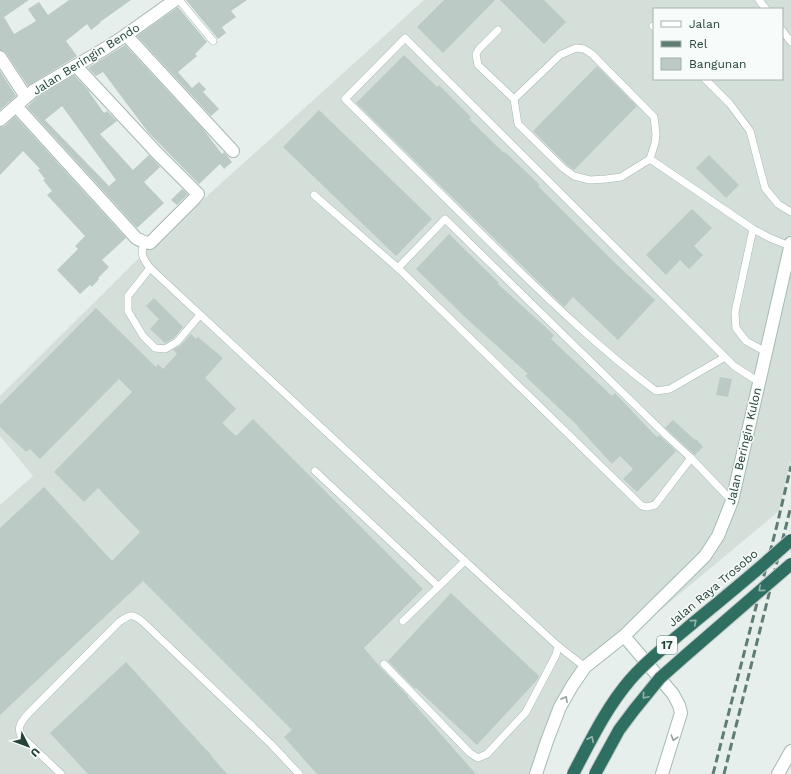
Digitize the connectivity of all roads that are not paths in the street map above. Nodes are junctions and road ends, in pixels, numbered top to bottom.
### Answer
1 (175, 0) edge
2 (179, 0) edge
3 (759, 0) edge
4 (765, 8) edge
5 (498, 30) dead end
6 (783, 31) edge
7 (126, 35) junction
8 (213, 41) dead end
9 (791, 42) edge
10 (0, 57) edge
11 (76, 66) junction
12 (706, 80) edge
13 (26, 97) junction
14 (514, 99) junction
15 (16, 106) junction
16 (0, 120) edge
17 (233, 151) dead end
18 (650, 159) junction
19 (314, 195) dead end
20 (791, 212) edge
21 (753, 229) junction
22 (144, 242) junction
23 (791, 245) edge
24 (150, 268) junction
25 (398, 268) junction
26 (200, 315) junction
27 (766, 352) junction
28 (725, 357) junction
29 (760, 382) junction
30 (691, 458) junction
31 (315, 471) dead end
32 (732, 501) junction
33 (791, 540) edge
34 (465, 561) junction
35 (791, 564) edge
36 (438, 586) junction
37 (403, 621) dead end
38 (624, 636) junction
39 (558, 646) junction
40 (384, 664) dead end
41 (585, 667) junction
42 (791, 751) edge
43 (61, 774) edge
44 (300, 774) edge
45 (536, 774) edge
46 (573, 774) edge
47 (595, 774) edge
48 (662, 774) edge
49 (778, 774) edge

1 - 7 street, Jalan Beringin Bendo
2 - 8 lane
3 - 4 lane
5 - 14 lane
6 - 9 lane
7 - 11 street, Jalan Beringin Bendo
7 - 17 street
10 - 13 street
11 - 13 street, Jalan Beringin Bendo
11 - 22 street
12 - 20 lane
13 - 15 street, Jalan Beringin Bendo
14 - 18 lane
14 - 18 lane
15 - 16 street, Jalan Beringin Bendo
15 - 22 street
18 - 21 lane
19 - 25 lane
21 - 23 lane
21 - 27 lane
22 - 24 lane
23 - 27 street, Jalan Beringin Kulon
24 - 26 lane
24 - 26 lane
25 - 30 lane
25 - 30 lane
26 - 34 lane
27 - 29 street, Jalan Beringin Kulon
28 - 28 lane
28 - 29 lane
29 - 32 street, Jalan Beringin Kulon
30 - 32 lane
31 - 36 lane
32 - 38 street, Jalan Beringin Kulon
46 -> 33 highway, Jalan Raya Trosobo / 17, bridge
34 - 36 lane
34 - 39 lane
35 -> 47 highway, 17, bridge
36 - 37 lane
38 - 41 street, Jalan Beringin Kulon
38 -> 48 street
39 - 40 lane
39 - 41 lane
45 -> 41 street, Jalan Beringin Kulon
42 - 49 street
43 - 44 lane

